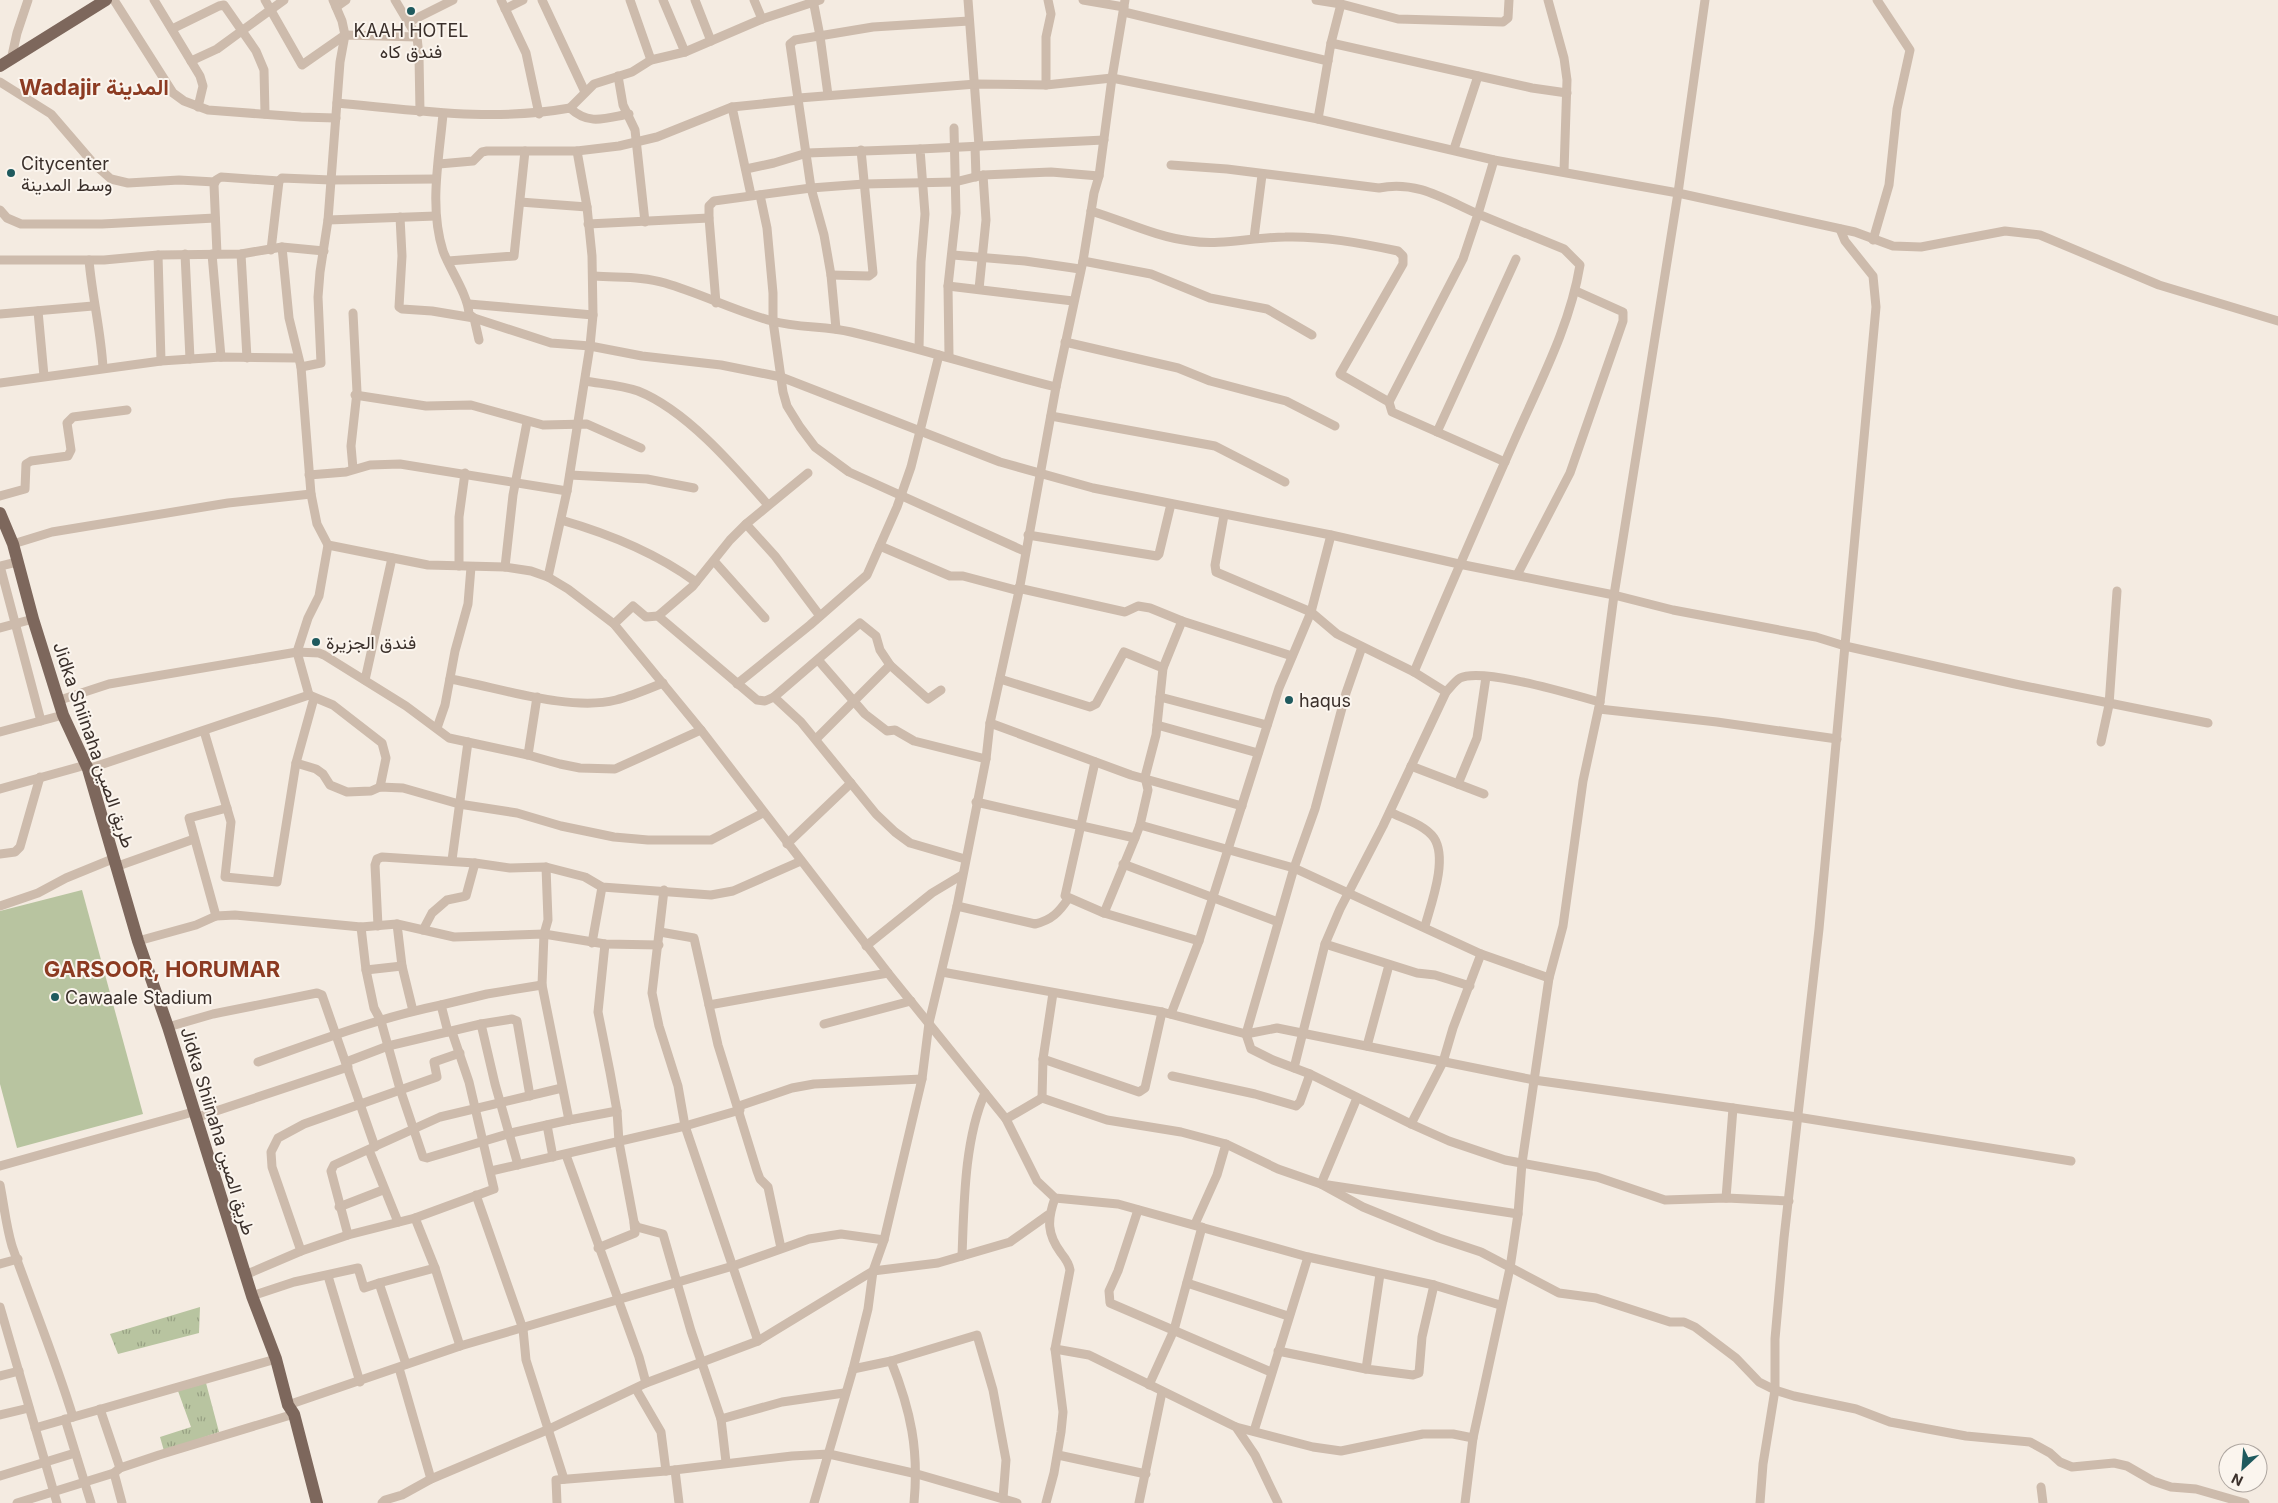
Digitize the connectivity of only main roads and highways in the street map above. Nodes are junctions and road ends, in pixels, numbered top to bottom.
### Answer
1 (106, 0) edge
2 (5, 63) edge
3 (0, 513) edge
4 (3, 533) edge
5 (317, 1503) edge

1 - 2 main road
3 - 4 main road, Jidka Shiinaha طريق الصين
4 - 5 main road, Jidka Shiinaha طريق الصين

